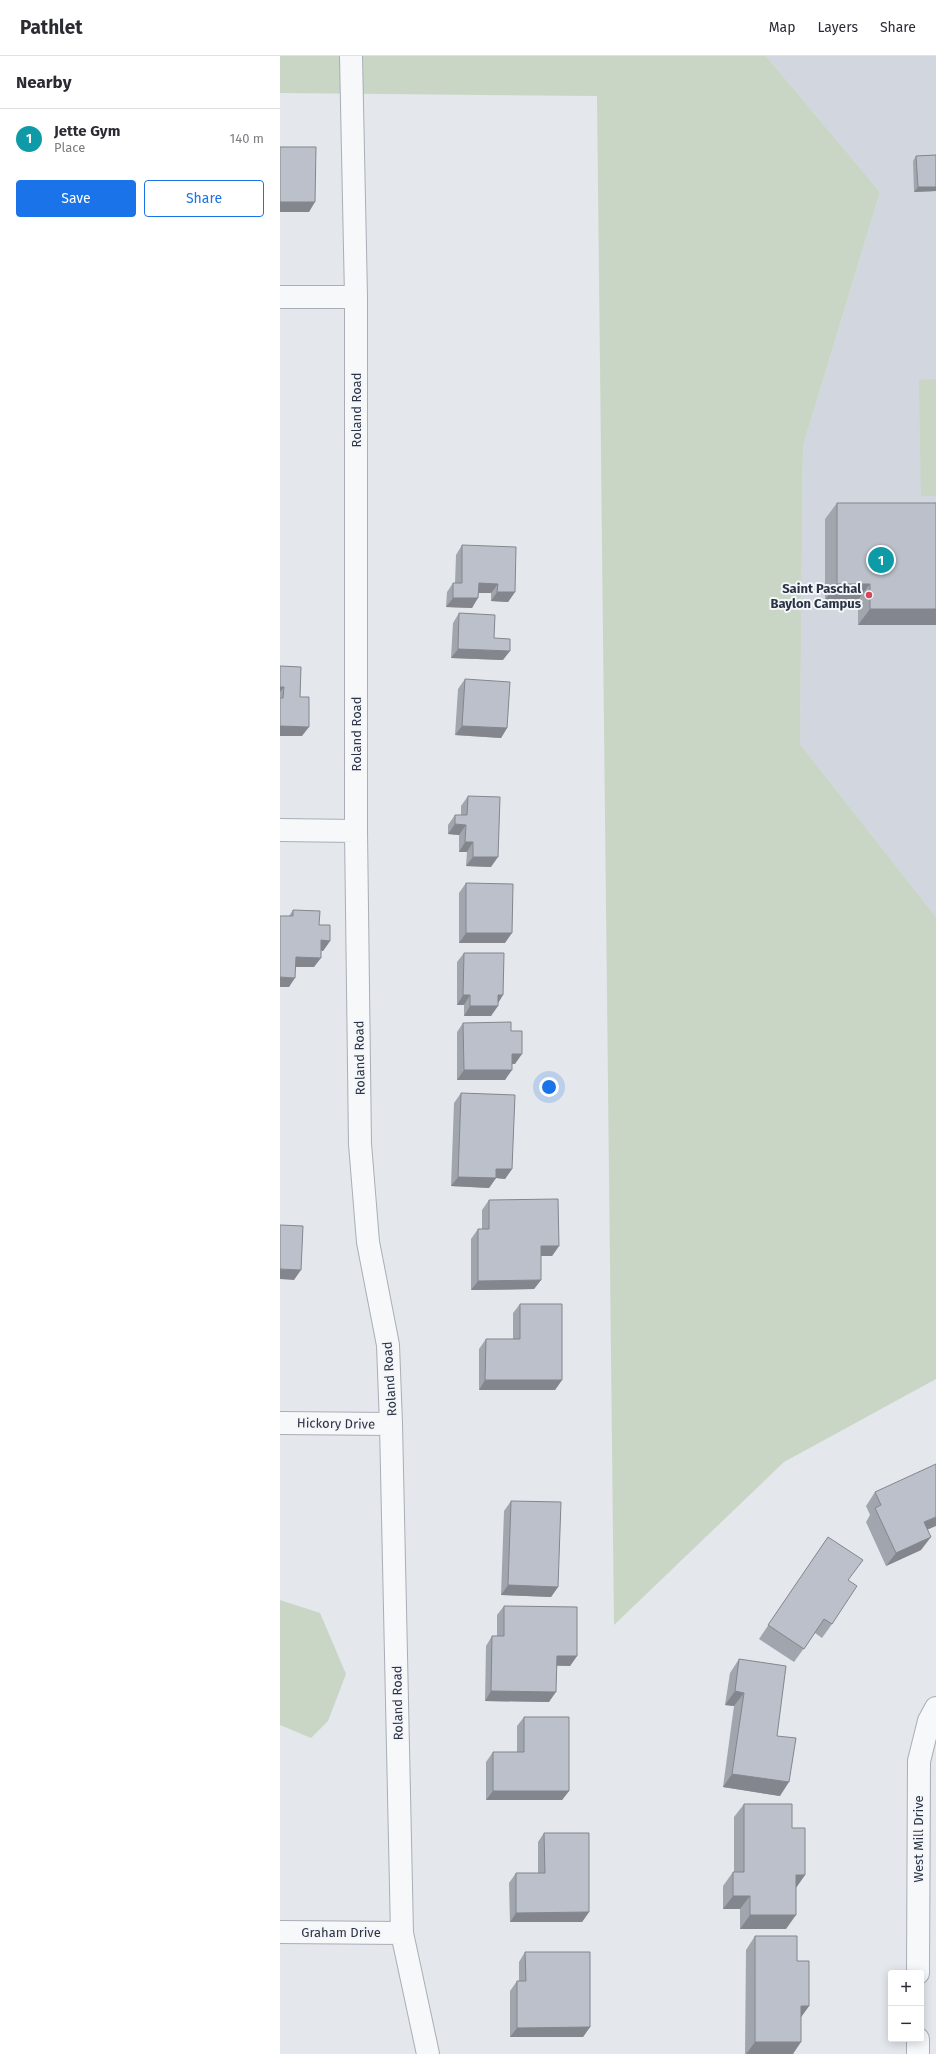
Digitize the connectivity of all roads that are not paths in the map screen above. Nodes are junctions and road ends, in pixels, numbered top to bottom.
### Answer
1 (351, 56) edge
2 (280, 297) edge
3 (356, 297) junction
4 (280, 830) edge
5 (356, 830) junction
6 (280, 1423) edge
7 (391, 1424) junction
8 (936, 1708) edge
9 (280, 1932) edge
10 (402, 1933) junction
11 (918, 1970) edge
12 (918, 2042) edge
13 (428, 2054) edge
14 (918, 2054) edge

1 - 3 street, Roland Road
2 - 3 street
3 - 5 street, Roland Road
4 - 5 street
5 - 7 street, Roland Road
6 - 7 street, Hickory Drive
7 - 10 street, Roland Road
8 - 11 street, West Mill Drive
9 - 10 street, Graham Drive
10 - 13 street, Roland Road
12 - 14 street

